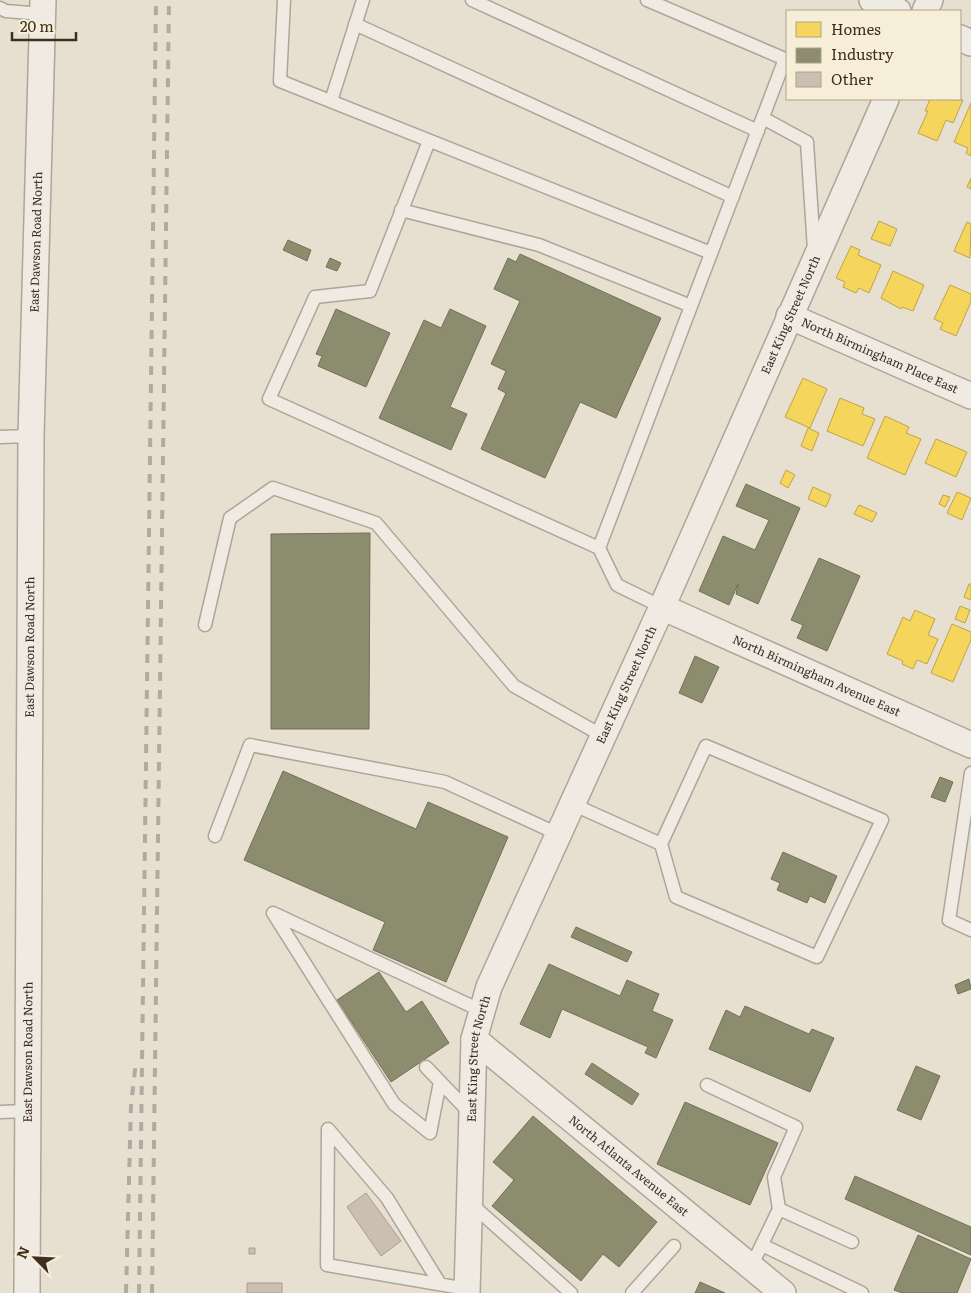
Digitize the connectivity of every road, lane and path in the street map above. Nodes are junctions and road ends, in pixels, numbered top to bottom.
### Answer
1 (284, 0) edge
2 (363, 0) edge
3 (472, 0) edge
4 (647, 0) edge
5 (872, 0) edge
6 (42, 7) edge
7 (0, 8) edge
8 (896, 10) edge
9 (356, 24) junction
10 (886, 100) edge
11 (331, 101) junction
12 (763, 118) junction
13 (758, 131) junction
14 (429, 140) junction
15 (733, 197) junction
16 (401, 210) junction
17 (711, 253) junction
18 (814, 259) junction
19 (691, 306) junction
20 (789, 316) junction
21 (971, 396) edge
22 (0, 436) edge
23 (31, 436) junction
24 (599, 548) junction
25 (662, 607) junction
26 (205, 624) dead end
27 (603, 736) junction
28 (971, 745) edge
29 (971, 773) edge
30 (572, 804) junction
31 (558, 834) junction
32 (215, 836) dead end
33 (662, 844) junction
34 (971, 930) edge
35 (482, 1011) junction
36 (474, 1039) junction
37 (426, 1067) dead end
38 (440, 1082) junction
39 (707, 1085) dead end
40 (28, 1111) junction
41 (0, 1112) edge
42 (471, 1114) junction
43 (468, 1202) junction
44 (779, 1209) junction
45 (852, 1242) dead end
46 (674, 1246) dead end
47 (756, 1256) junction
48 (440, 1284) junction
49 (467, 1291) edge
50 (27, 1293) edge
51 (571, 1293) edge
52 (632, 1293) edge
53 (783, 1293) edge
54 (862, 1293) edge

1 - 11 lane
2 - 9 lane
3 - 13 lane
4 - 12 lane
5 - 8 street
6 - 7 lane
6 - 23 street, East Dawson Road North
9 - 11 lane
9 - 15 lane
10 - 18 street, East King Street North
11 - 14 lane
12 - 13 lane
12 - 18 lane
13 - 15 lane
14 - 16 lane
14 - 17 lane
15 - 17 lane
16 - 19 lane
16 - 24 lane
17 - 19 lane
18 - 20 street, East King Street North
19 - 24 lane
20 - 21 street, North Birmingham Place East
20 - 25 street, East King Street North
22 - 23 lane
23 - 40 street, East Dawson Road North
24 - 25 lane
25 - 27 street, East King Street North
25 - 28 street, North Birmingham Avenue East
26 - 27 lane
27 - 30 street, East King Street North
29 - 34 lane
30 - 31 street, East King Street North
30 - 33 lane
31 - 32 lane
31 - 35 street, East King Street North
33 - 33 lane
35 - 36 street, East King Street North
35 - 38 lane
36 - 42 street, East King Street North
36 - 47 street, North Atlanta Avenue East
37 - 38 lane
38 - 42 lane
39 - 44 lane
40 - 41 lane
40 - 50 street, East Dawson Road North
42 - 43 street, East King Street North
43 - 49 street, East King Street North
43 - 51 lane
44 - 45 lane
44 - 47 lane
46 - 52 lane
47 - 53 street, North Atlanta Avenue East
47 - 54 lane
48 - 48 lane
48 - 49 lane

